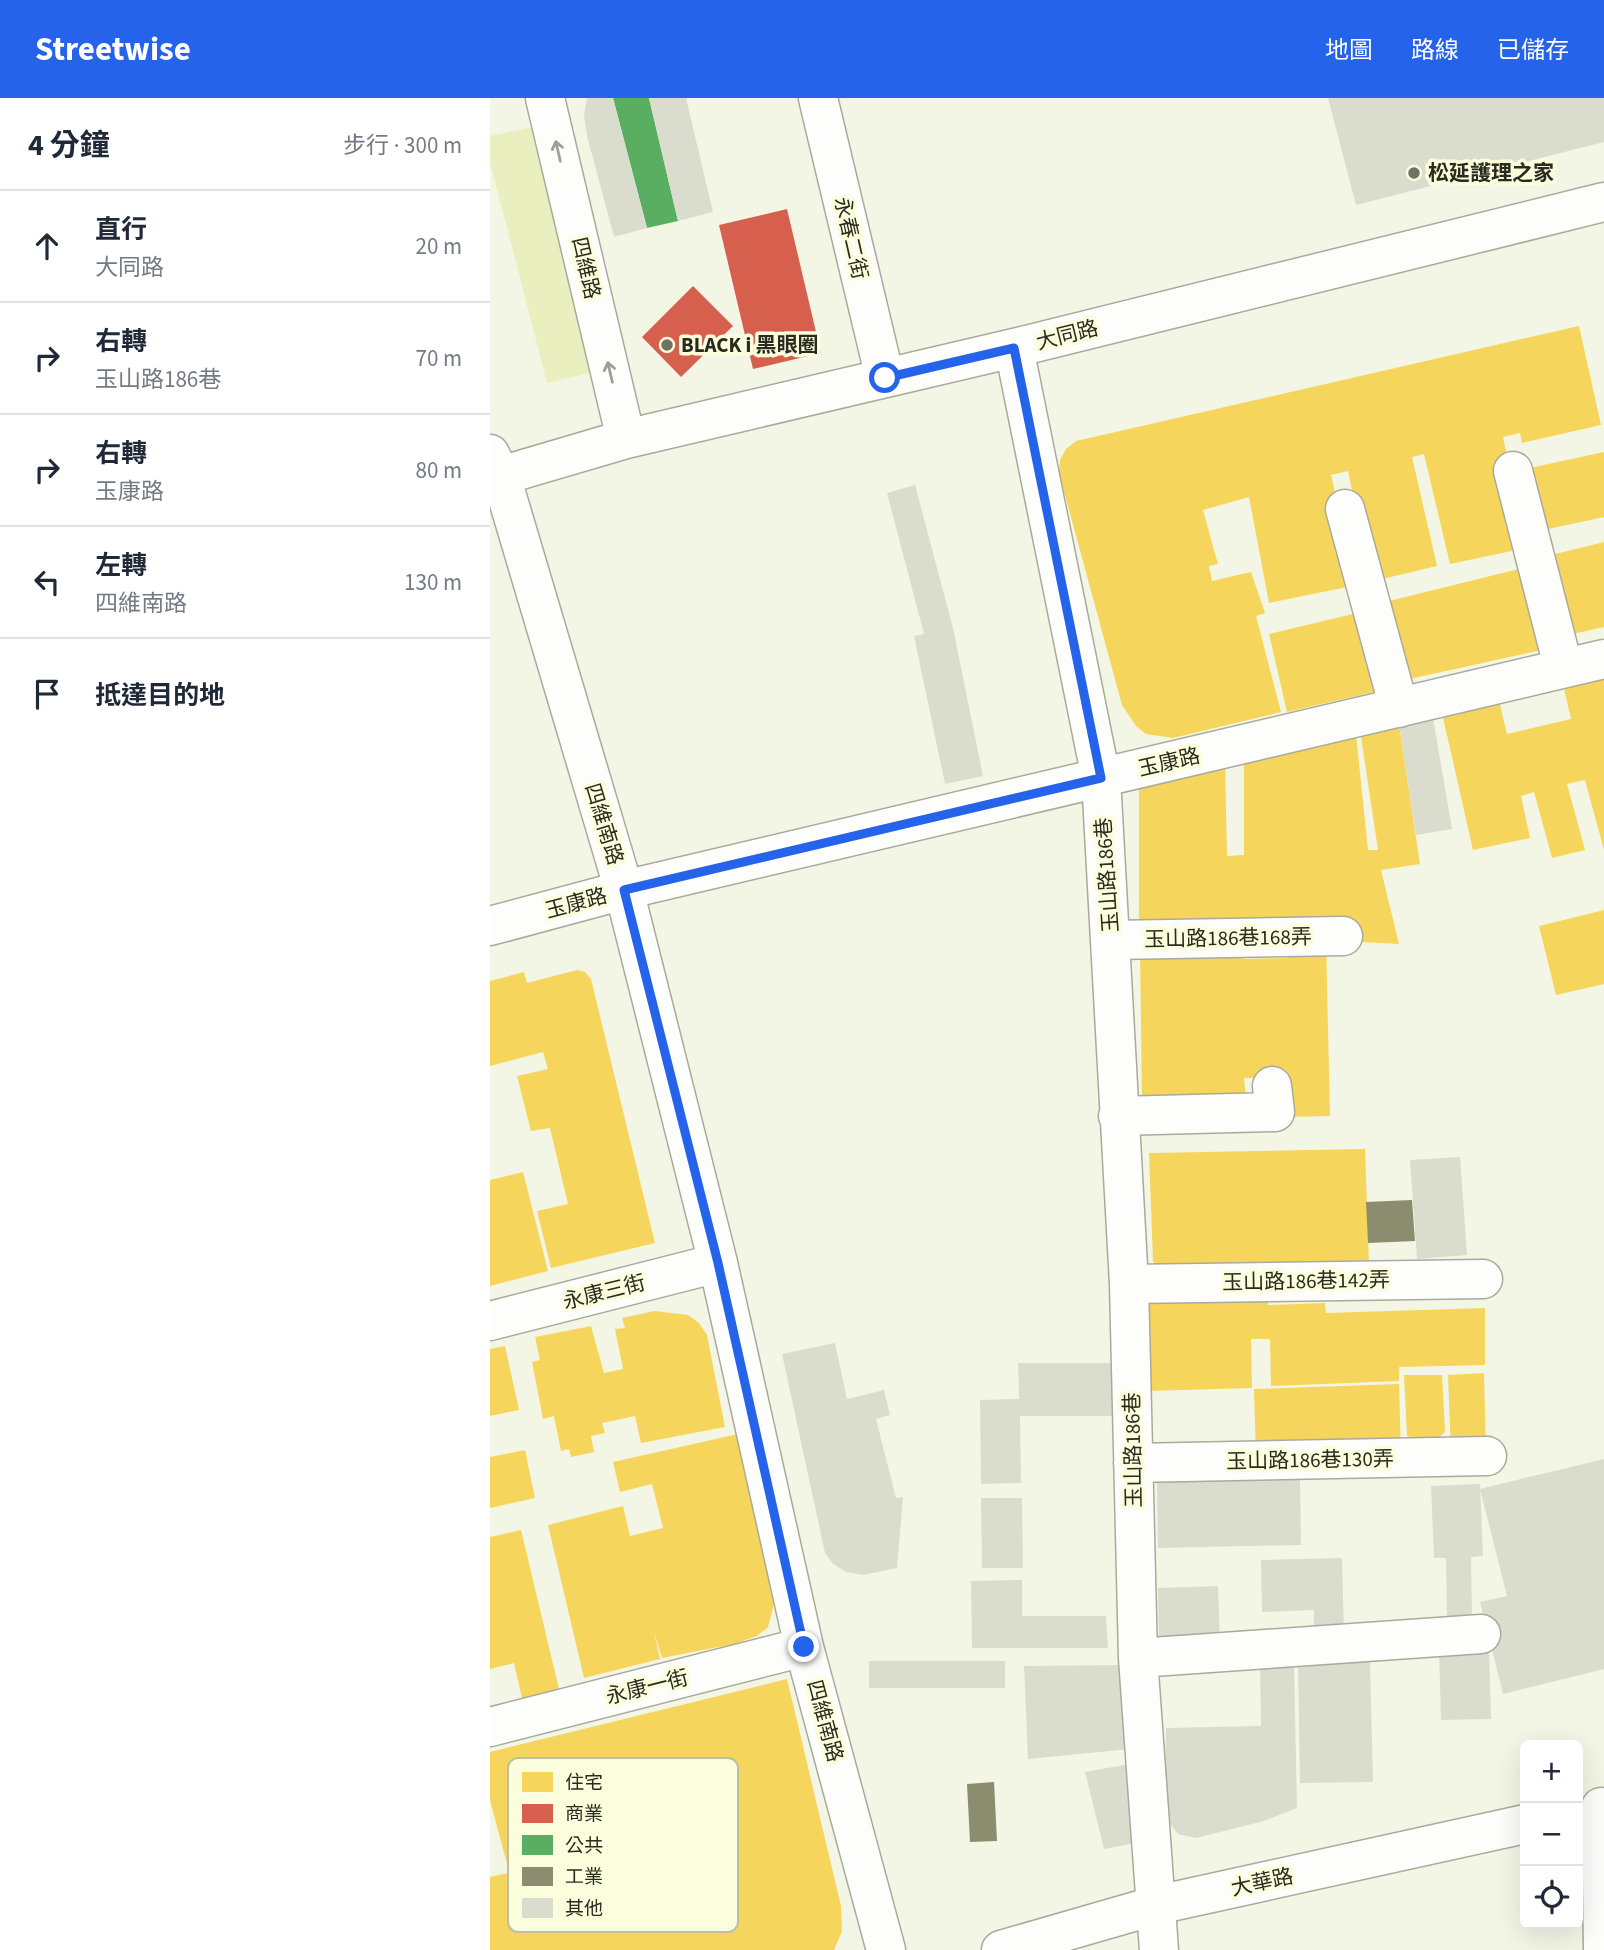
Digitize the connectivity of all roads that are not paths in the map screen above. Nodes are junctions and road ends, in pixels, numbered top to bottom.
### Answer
1 (545, 98) edge
2 (818, 98) edge
3 (1604, 202) edge
4 (1014, 348) junction
5 (885, 378) junction
6 (626, 439) junction
7 (494, 469) edge
8 (1513, 471) dead end
9 (1345, 509) dead end
10 (1604, 659) edge
11 (1563, 666) junction
12 (1399, 708) junction
13 (1101, 778) junction
14 (624, 890) junction
15 (490, 926) edge
16 (1343, 936) dead end
17 (1112, 940) junction
18 (1272, 1086) dead end
19 (1118, 1116) junction
20 (718, 1263) junction
21 (1483, 1279) dead end
22 (1129, 1284) junction
23 (490, 1321) edge
24 (1487, 1457) dead end
25 (1133, 1463) junction
26 (1481, 1634) dead end
27 (804, 1647) junction
28 (1138, 1658) junction
29 (490, 1727) edge
30 (1594, 1808) edge
31 (1520, 1825) edge
32 (1157, 1905) junction
33 (887, 1950) edge
34 (1001, 1950) edge
35 (1159, 1950) edge
36 (1603, 1950) edge

6 -> 1 street, 四維路
2 - 5 street, 永春二街
3 - 4 street, 大同路
4 - 5 street, 大同路
4 - 13 street, 玉山路186巷
5 - 6 street, 大同路
6 - 7 street, 大同路
7 - 14 street, 四維南路
8 - 11 street
9 - 12 street
10 - 11 street, 玉康路
11 - 12 street, 玉康路
12 - 13 street, 玉康路
13 - 14 street, 玉康路
13 - 17 street, 玉山路186巷
14 - 15 street, 玉康路
14 - 20 street, 四維南路
16 - 17 street, 玉山路186巷168弄
17 - 19 street, 玉山路186巷
18 - 19 street
19 - 22 street, 玉山路186巷
20 - 23 street, 永康三街
20 - 27 street, 四維南路
21 - 22 street, 玉山路186巷142弄
22 - 25 street, 玉山路186巷
24 - 25 street, 玉山路186巷130弄
25 - 28 street, 玉山路186巷
26 - 28 street
27 - 29 street, 永康一街
27 - 33 street, 四維南路
28 - 32 street, 玉山路186巷
30 - 36 street
31 - 32 street, 大華路
32 - 34 street, 大華路
32 - 35 street, 玉山路186巷

